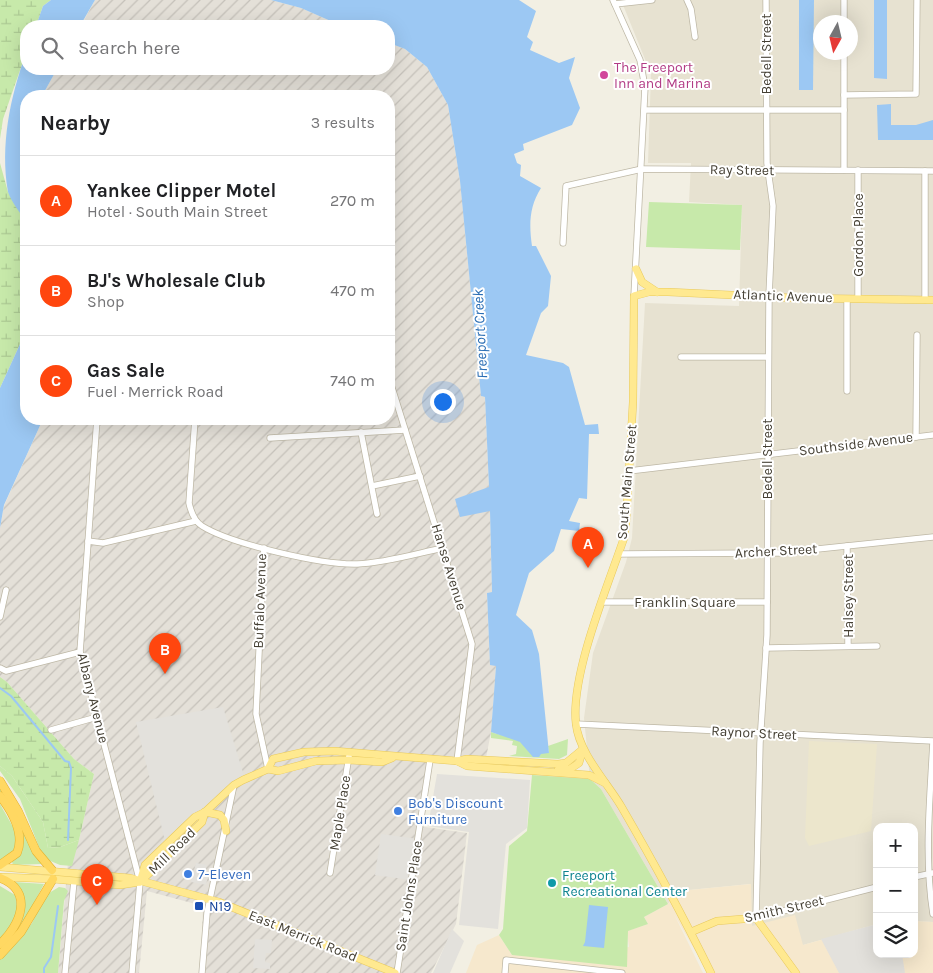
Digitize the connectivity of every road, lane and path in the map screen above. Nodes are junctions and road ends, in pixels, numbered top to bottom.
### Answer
1 (652, 0) edge
2 (686, 0) edge
3 (766, 0) edge
4 (844, 0) edge
5 (918, 0) edge
6 (614, 2) edge
7 (844, 15) edge
8 (695, 37) dead end
9 (844, 60) edge
10 (844, 95) junction
11 (645, 110) junction
12 (767, 110) junction
13 (844, 110) junction
14 (642, 169) junction
15 (844, 170) junction
16 (858, 170) junction
17 (769, 171) junction
18 (926, 171) junction
19 (933, 171) edge
20 (563, 242) dead end
21 (636, 269) junction
22 (657, 292) junction
23 (634, 296) junction
24 (769, 296) junction
25 (847, 299) junction
26 (858, 299) junction
27 (929, 300) edge
28 (917, 335) dead end
29 (681, 357) dead end
30 (768, 357) junction
31 (846, 391) dead end
32 (395, 396) edge
33 (97, 425) edge
34 (195, 425) edge
35 (406, 430) junction
36 (361, 432) junction
37 (933, 435) edge
38 (916, 437) junction
39 (270, 438) dead end
40 (767, 454) junction
41 (629, 471) junction
42 (420, 476) junction
43 (372, 486) junction
44 (377, 514) dead end
45 (196, 521) junction
46 (933, 537) edge
47 (88, 542) junction
48 (847, 546) junction
49 (264, 548) junction
50 (443, 548) junction
51 (767, 553) junction
52 (619, 554) junction
53 (6, 590) dead end
54 (603, 602) junction
55 (766, 602) junction
56 (0, 617) edge
57 (848, 646) junction
58 (877, 646) dead end
59 (766, 648) junction
60 (80, 652) junction
61 (0, 668) edge
62 (97, 717) junction
63 (576, 724) junction
64 (51, 730) dead end
65 (760, 733) junction
66 (933, 742) edge
67 (583, 749) junction
68 (349, 756) junction
69 (430, 760) junction
70 (457, 761) junction
71 (268, 769) junction
72 (545, 771) junction
73 (0, 781) edge
74 (608, 784) junction
75 (234, 785) junction
76 (0, 796) edge
77 (205, 812) junction
78 (226, 831) junction
79 (0, 866) edge
80 (52, 870) junction
81 (330, 873) dead end
82 (930, 874) edge
83 (0, 878) edge
84 (53, 879) junction
85 (74, 881) junction
86 (140, 882) junction
87 (873, 888) edge
88 (210, 900) junction
89 (933, 914) edge
90 (756, 918) junction
91 (691, 932) junction
92 (0, 944) edge
93 (0, 955) edge
94 (65, 973) edge
95 (132, 973) edge
96 (202, 973) edge
97 (396, 973) edge
98 (505, 973) edge
99 (622, 973) edge
100 (711, 973) edge
101 (796, 973) edge

1 - 6 street
2 - 8 street
3 - 12 street, Bedell Street
4 - 7 street
5 - 10 street
6 - 11 street, South Main Street
9 - 10 street
10 - 13 street
11 - 12 street
11 - 14 street, South Main Street
12 - 13 street
12 - 17 street, Bedell Street
13 - 15 street
14 - 17 street, Ray Street
14 - 20 street, Ray Street
14 - 21 street, South Main Street
15 - 16 street, Ray Street
15 - 17 street, Ray Street
16 - 18 street, Ray Street
16 - 26 street, Gordon Place
17 - 24 street, Bedell Street
18 - 19 street, Ray Street
18 - 27 street
21 - 22 main road
21 - 23 street, South Main Street
22 - 23 main road, Atlantic Avenue
22 - 24 main road, Atlantic Avenue
23 - 41 main road, South Main Street
24 - 25 main road, Atlantic Avenue
24 - 30 street, Bedell Street
25 - 26 main road, Atlantic Avenue
25 - 31 street
26 - 27 main road, Atlantic Avenue
28 - 38 street
29 - 30 street
30 - 40 street, Bedell Street
32 - 35 street, Hanse Avenue
33 - 47 street, Albany Avenue
34 - 45 street
35 - 36 street
35 - 42 street, Hanse Avenue
36 - 39 street
36 - 43 street
37 - 38 street, Southside Avenue
38 - 40 street, Southside Avenue
40 - 41 street, Southside Avenue
40 - 51 street, Bedell Street
41 - 52 main road, South Main Street
42 - 43 street
42 - 50 street, Hanse Avenue
43 - 44 street
45 - 47 street
45 - 49 street, Buffalo Avenue
46 - 48 street, Archer Street
47 - 60 street, Albany Avenue
48 - 51 street, Archer Street
48 - 57 street, Halsey Street
49 - 50 street
49 - 71 street, Buffalo Avenue
50 - 70 street, Hanse Avenue
51 - 52 street, Archer Street
51 - 55 street, Bedell Street
52 - 54 main road, South Main Street
53 - 56 street
54 - 55 street, Franklin Square
54 - 63 main road, South Main Street
55 - 59 street, Bedell Street
57 - 58 street
57 - 59 street
59 - 65 street, Bedell Street
60 - 61 street
60 - 62 street, Albany Avenue
62 - 64 street
62 - 86 street, Albany Avenue
63 - 65 street, Raynor Street
63 - 67 main road, South Main Street
65 - 66 street, Raynor Street
65 - 90 street, Bedell Street
66 - 82 street
67 - 70 main road, Mill Road
67 - 72 main road, Mill Road
67 - 74 main road, South Main Street
68 - 69 main road, Mill Road
68 - 71 main road, Mill Road
68 - 71 main road, Mill Road
68 - 81 street, Maple Place
69 - 70 main road, Mill Road
69 - 97 street, Saint Johns Place
70 - 72 main road, Mill Road
71 - 75 main road, Mill Road
72 - 74 main road, Mill Road
73 - 80 highway
74 - 91 main road, South Main Street
75 - 77 main road, Mill Road
75 - 78 street
76 - 79 highway
77 - 78 main road
77 - 86 main road, Mill Road
78 - 88 street
79 - 80 main road, East Merrick Road
80 - 86 main road, East Merrick Road
82 - 89 street
83 - 84 main road
83 - 92 highway
84 - 85 main road
84 - 93 highway
85 - 86 main road
85 - 94 street
86 - 88 main road, East Merrick Road
86 - 95 street, Albany Avenue
87 - 90 street, Smith Street
88 - 96 street
88 - 97 main road, East Merrick Road
90 - 91 main road, Smith Street
90 - 101 main road
91 - 100 main road, South Main Street
98 - 99 street

